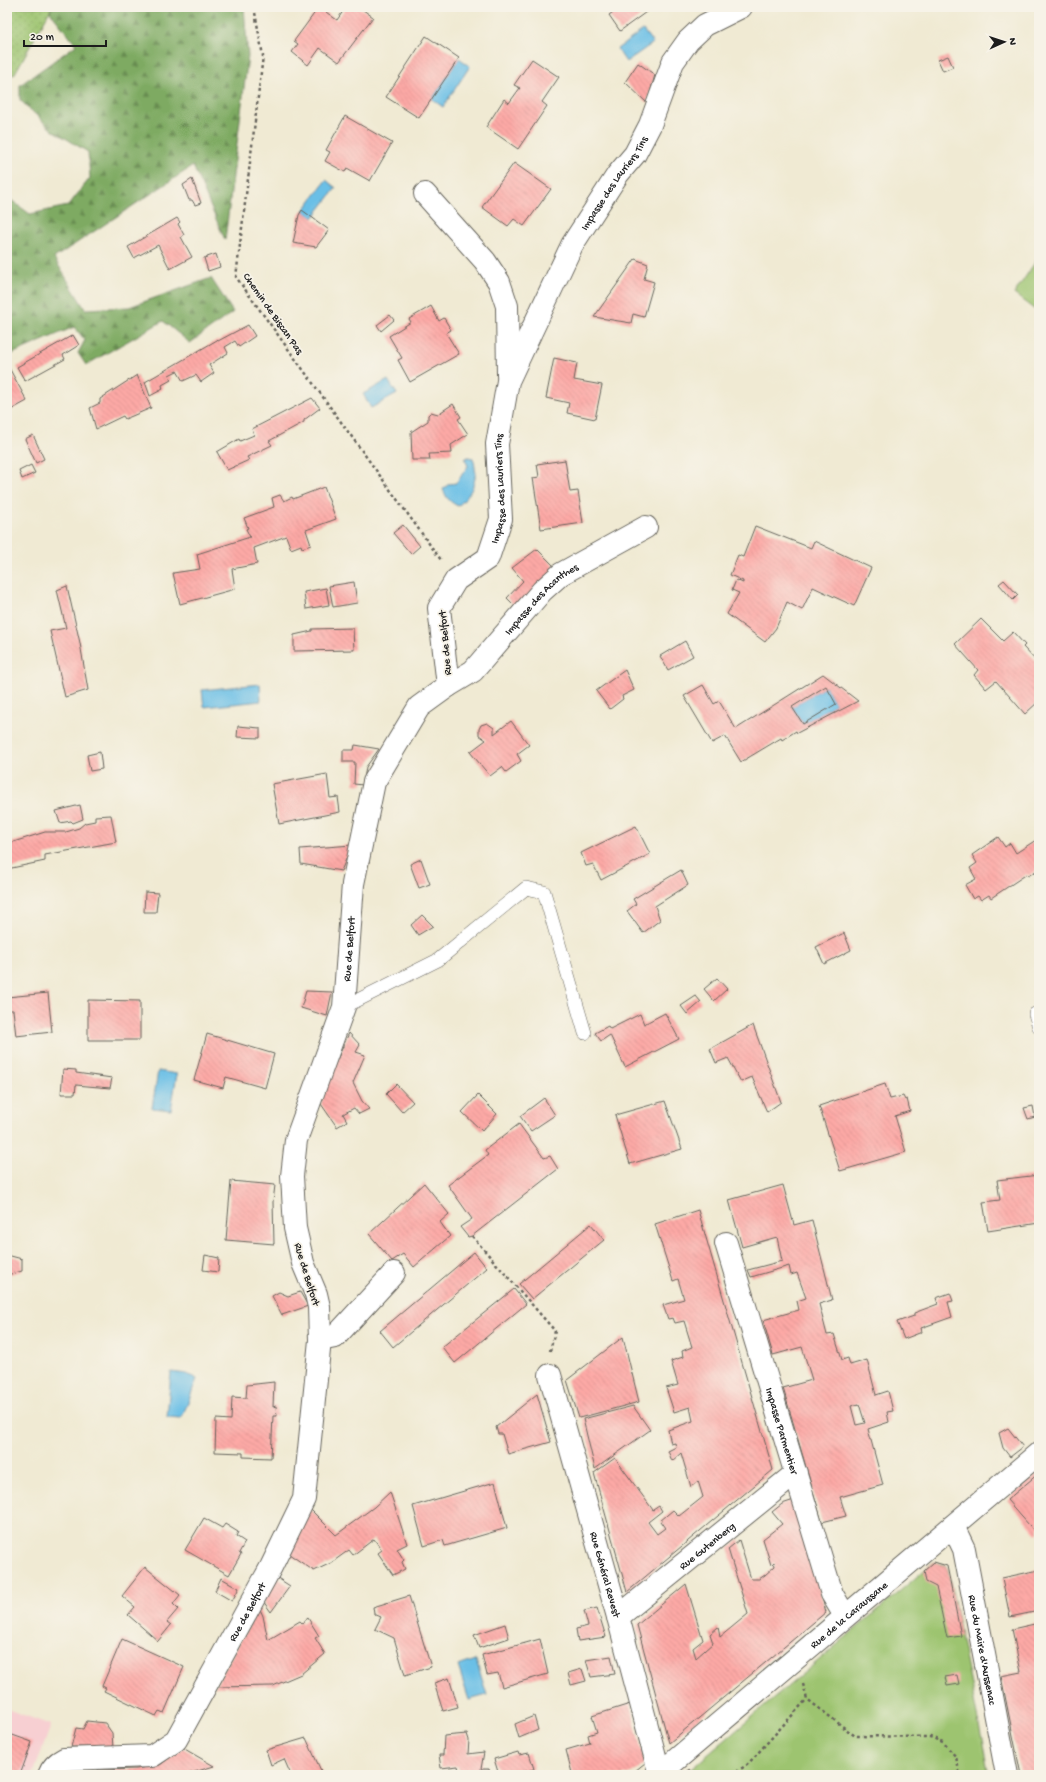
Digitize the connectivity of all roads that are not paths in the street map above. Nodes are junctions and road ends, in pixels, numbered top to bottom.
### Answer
1 (741, 7) edge
2 (710, 16) edge
3 (425, 194) dead end
4 (508, 380) junction
5 (646, 527) dead end
6 (456, 580) joint
7 (448, 686) junction
8 (344, 1006) junction
9 (585, 1033) dead end
10 (726, 1243) dead end
11 (394, 1273) dead end
12 (327, 1339) junction
13 (550, 1375) road end
14 (1039, 1453) edge
15 (796, 1473) junction
16 (953, 1526) junction
17 (845, 1616) junction
18 (618, 1617) junction
19 (997, 1773) edge
20 (49, 1775) edge
21 (659, 1775) edge

1 - 2 street, Impasse des Lauriers Tins
2 - 4 street, Impasse des Lauriers Tins
3 - 4 street, Impasse des Lauriers Tins
4 - 6 street, Impasse des Lauriers Tins
5 - 7 street, Impasse des Acanthes
6 - 7 street, Rue de Belfort
7 - 8 street, Rue de Belfort
8 - 9 lane
8 - 12 street, Rue de Belfort
10 - 15 street, Impasse Parmentier
11 - 12 street
12 - 20 street, Rue de Belfort
13 - 18 street, Rue Général Revest
14 - 16 street, Rue de la Caraussane
15 - 17 street, Impasse Parmentier
15 - 18 street, Rue Gutenberg
16 - 17 street, Rue de la Caraussane
16 - 19 street, Rue du Maire d'Aussenac
17 - 21 street, Rue de la Caraussane
18 - 21 street, Rue Général Revest

